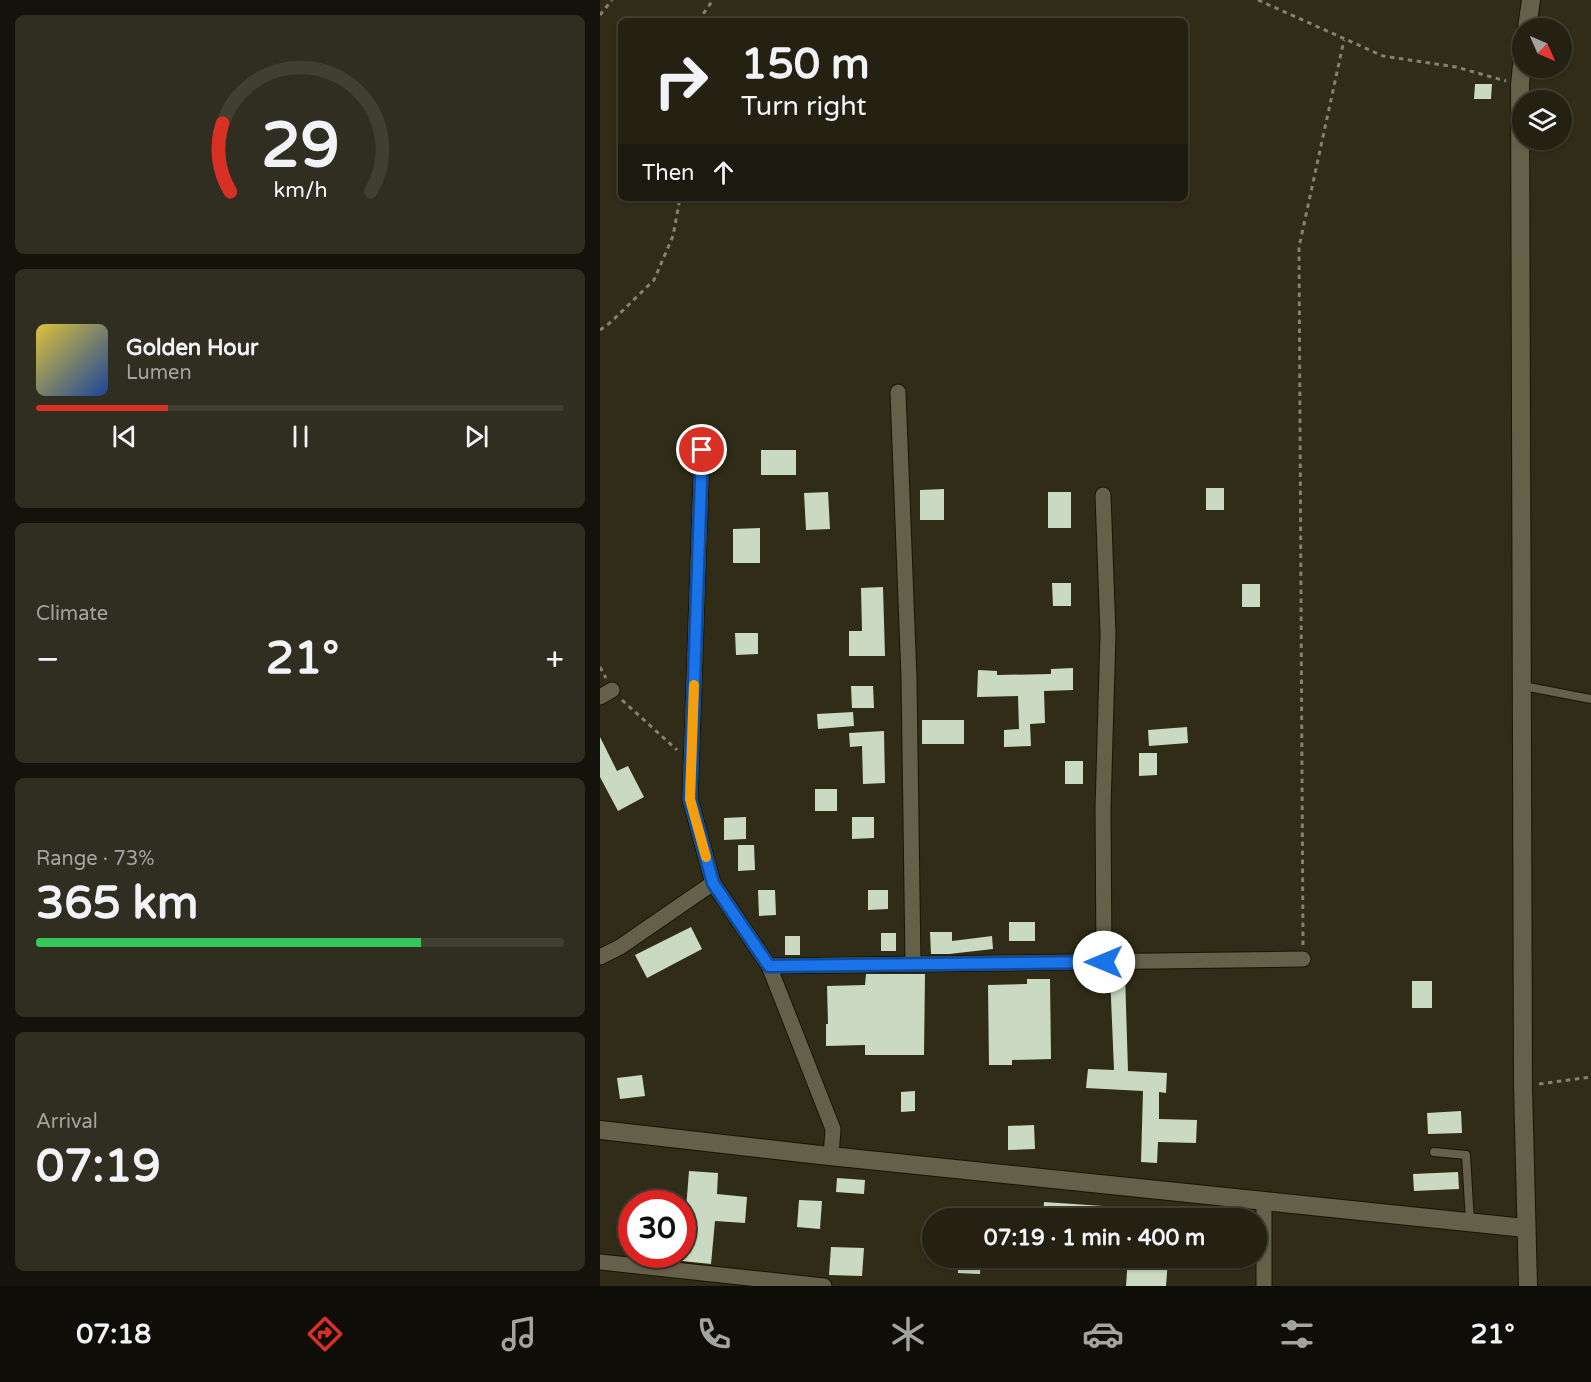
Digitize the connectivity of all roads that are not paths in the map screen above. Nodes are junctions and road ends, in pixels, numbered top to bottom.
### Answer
1 (1531, 0) edge
2 (1528, 18) edge
3 (1521, 78) edge
4 (898, 393) dead end
5 (702, 450) dead end
6 (1103, 495) dead end
7 (1522, 686) junction
8 (1591, 699) edge
9 (713, 883) junction
10 (600, 957) edge
11 (1303, 959) road end
12 (1104, 962) junction
13 (913, 964) junction
14 (769, 966) junction
15 (600, 1130) edge
16 (1434, 1152) dead end
17 (831, 1156) junction
18 (1264, 1200) junction
19 (1470, 1222) junction
20 (1526, 1228) junction
21 (600, 1263) edge
22 (824, 1286) edge
23 (1264, 1286) edge
24 (1528, 1286) edge

1 - 2 main road
3 - 7 main road
4 - 13 street
5 - 9 street
6 - 12 street
7 - 8 lane
7 - 20 main road
9 - 10 street
9 - 14 street
11 - 12 street
12 - 13 street
13 - 14 street
14 - 17 street
15 - 17 main road
16 - 19 lane
17 - 18 main road
18 - 19 main road
18 - 23 street
19 - 20 main road
20 - 24 main road
21 - 22 street

